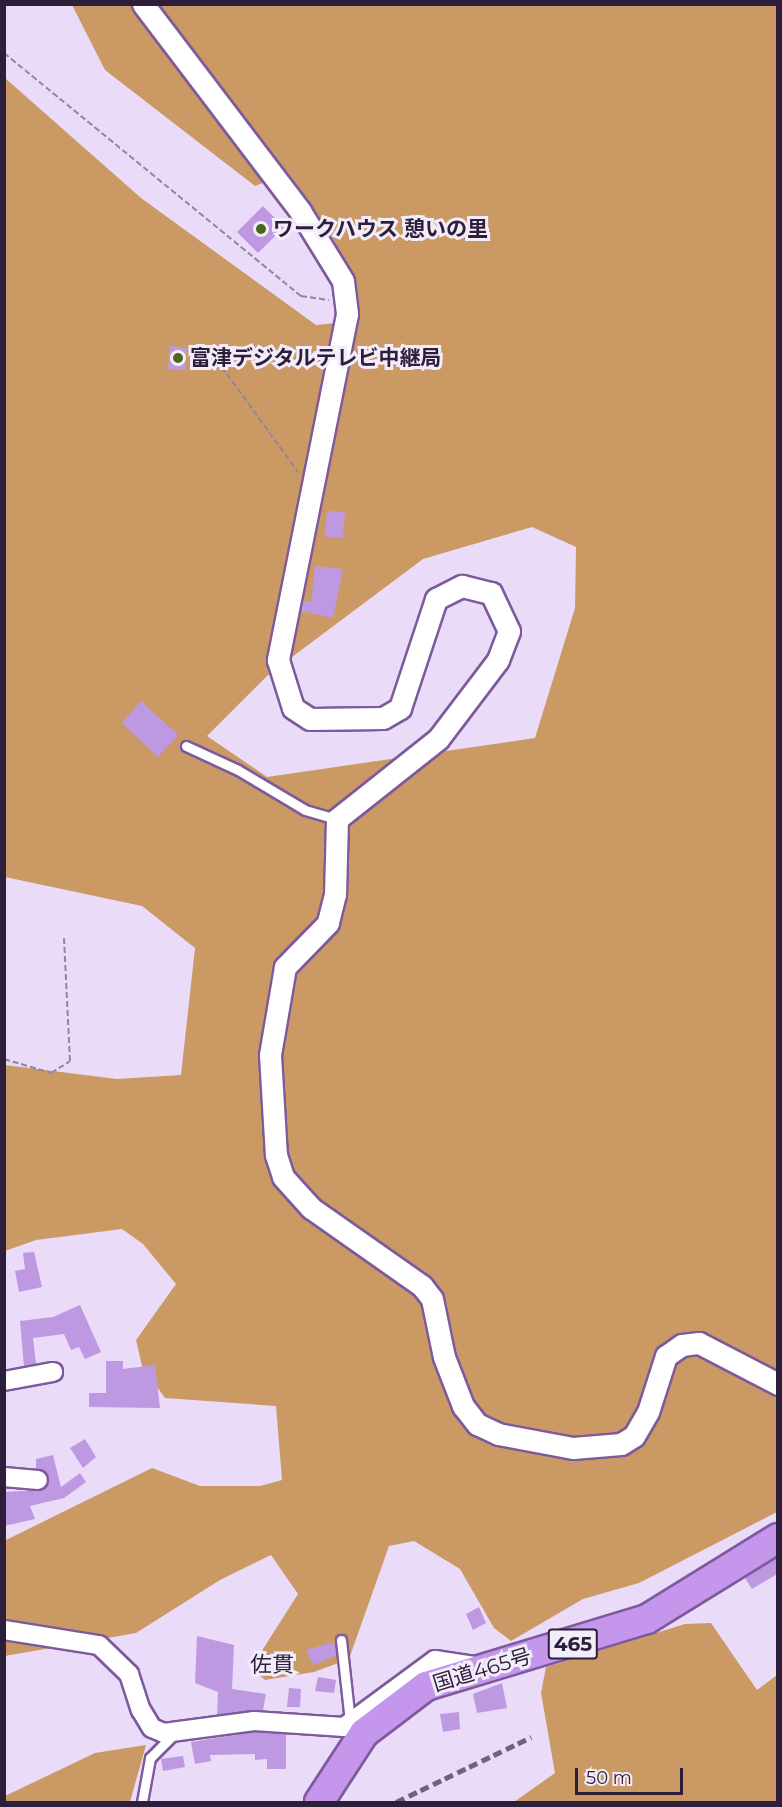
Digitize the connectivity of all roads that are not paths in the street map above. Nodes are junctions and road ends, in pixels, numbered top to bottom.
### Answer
1 (143, 4) edge
2 (186, 746) dead end
3 (337, 819) junction
4 (53, 1372) dead end
5 (4, 1381) edge
6 (777, 1384) edge
7 (4, 1477) edge
8 (38, 1480) dead end
9 (777, 1538) edge
10 (4, 1630) edge
11 (341, 1640) dead end
12 (357, 1728) junction
13 (177, 1731) junction
14 (142, 1803) edge
15 (320, 1803) edge

1 - 3 street
2 - 3 lane
3 - 6 street
4 - 5 street
7 - 8 street
9 - 12 highway, 国道465号 / 465
10 - 13 street
11 - 12 lane
12 - 13 street
12 - 15 highway, 国道465号 / 465
13 - 14 lane

